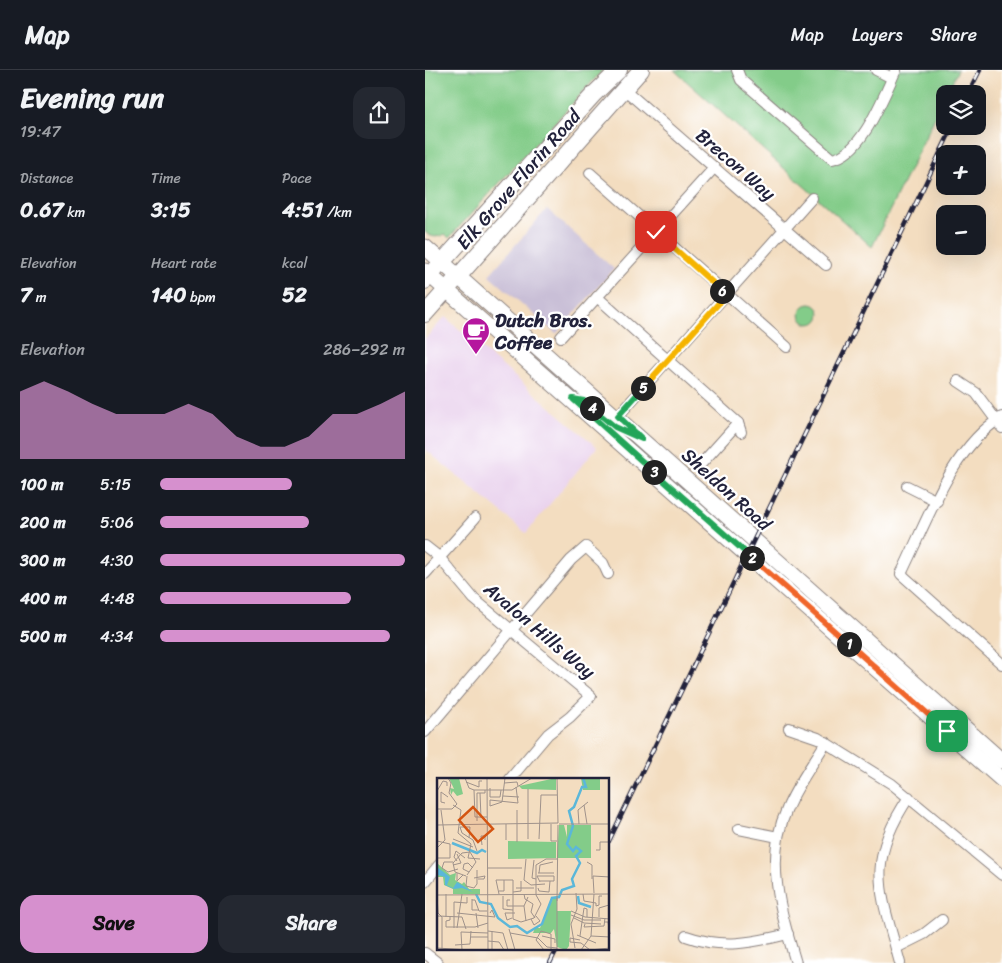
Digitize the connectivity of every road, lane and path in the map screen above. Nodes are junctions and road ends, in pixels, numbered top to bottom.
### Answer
1 (619, 70) edge
2 (627, 70) edge
3 (641, 70) edge
4 (737, 70) edge
5 (876, 70) edge
6 (894, 74) edge
7 (624, 89) junction
8 (714, 168) junction
9 (589, 173) dead end
10 (812, 198) dead end
11 (785, 229) junction
12 (656, 232) junction
13 (425, 247) edge
14 (444, 262) junction
15 (826, 265) dead end
16 (427, 276) edge
17 (460, 276) junction
18 (447, 290) junction
19 (726, 295) junction
20 (597, 297) junction
21 (425, 314) edge
22 (561, 337) dead end
23 (787, 346) dead end
24 (668, 360) junction
25 (958, 380) dead end
26 (573, 399) junction
27 (618, 416) junction
28 (1000, 422) edge
29 (642, 439) junction
30 (702, 463) dead end
31 (907, 486) dead end
32 (937, 501) junction
33 (475, 518) dead end
34 (425, 546) edge
35 (439, 557) junction
36 (425, 574) edge
37 (608, 574) dead end
38 (510, 629) junction
39 (1002, 664) edge
40 (789, 728) dead end
41 (425, 732) edge
42 (826, 742) junction
43 (1002, 761) edge
44 (511, 778) edge
45 (1002, 780) edge
46 (909, 798) junction
47 (739, 829) dead end
48 (778, 837) junction
49 (437, 867) edge
50 (1002, 875) edge
51 (425, 882) edge
52 (942, 920) dead end
53 (788, 934) junction
54 (687, 936) dead end
55 (896, 948) junction
56 (425, 953) edge
57 (438, 963) edge
58 (796, 963) edge
59 (900, 963) edge

1 - 14 main road, Elk Grove Florin Road
2 - 7 main road
3 - 7 main road, Elk Grove Florin Road
4 - 6 street
5 - 6 street
7 - 8 street, Brecon Way
7 - 17 main road, Elk Grove Florin Road
8 - 11 street, Brecon Way
8 - 12 street
9 - 12 street
10 - 11 street
11 - 15 street, Brecon Way
11 - 19 street
12 - 19 street
12 - 20 street
13 - 14 main road, Sheldon Road
14 - 16 main road, Elk Grove Florin Road
14 - 17 main road, Sheldon Road
16 - 18 main road, Sheldon Road
17 - 18 main road, Elk Grove Florin Road
17 - 27 main road, Sheldon Road
18 - 21 main road, Elk Grove Florin Road
18 - 26 main road, Sheldon Road
19 - 23 street
19 - 24 street
20 - 22 street
20 - 24 street
24 - 27 street
24 - 30 street
25 - 28 street
26 - 29 main road
26 - 45 main road, Sheldon Road
27 - 29 main road, Sheldon Road
28 - 32 street
29 - 43 main road, Sheldon Road
31 - 32 street
32 - 39 street
33 - 35 street
34 - 35 street, Avalon Hills Way
35 - 36 street
35 - 38 street, Avalon Hills Way
37 - 38 street
38 - 41 street
38 - 44 street, Avalon Hills Way
40 - 42 street
42 - 46 street
42 - 48 street
46 - 50 street
46 - 55 street
47 - 48 street
48 - 53 street
49 - 51 street
52 - 55 street
53 - 54 street
53 - 58 street
55 - 59 street
56 - 57 street

